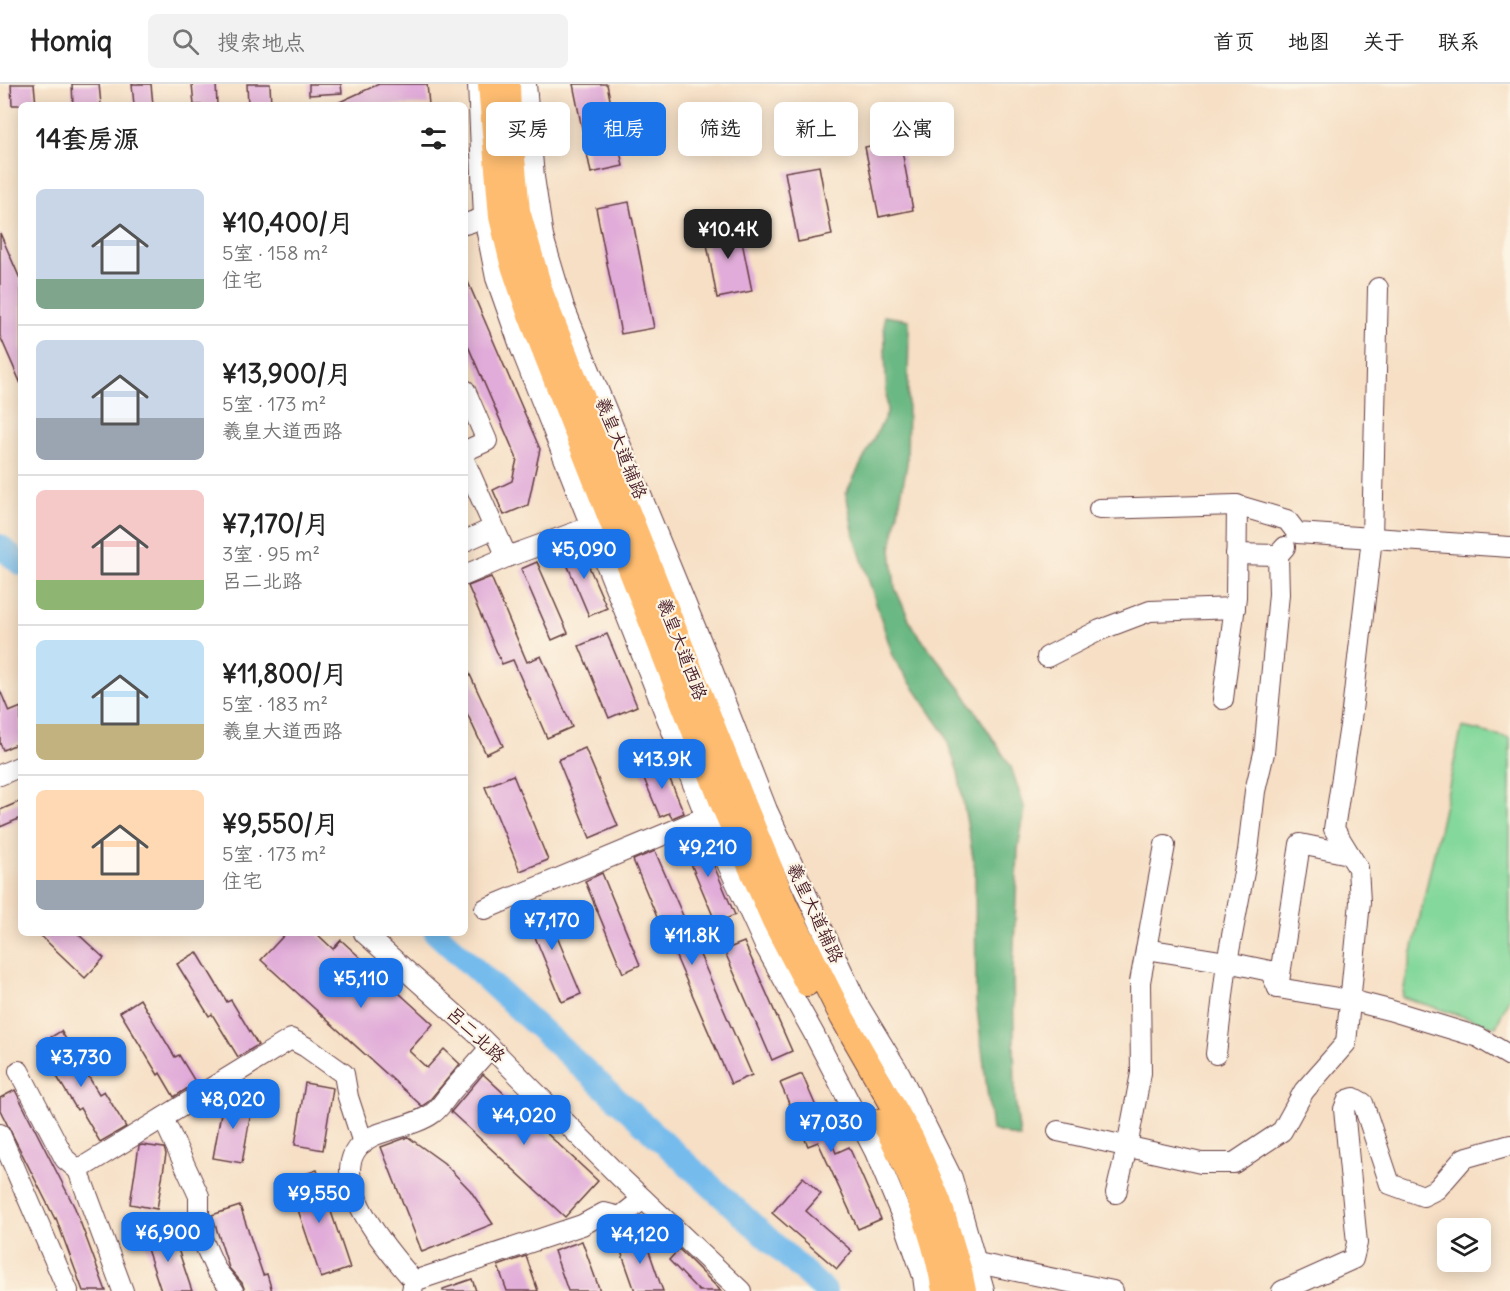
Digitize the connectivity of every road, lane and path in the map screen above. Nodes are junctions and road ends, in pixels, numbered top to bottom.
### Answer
1 (478, 84) edge
2 (490, 84) edge
3 (508, 84) edge
4 (526, 84) edge
5 (483, 220) edge
6 (1378, 288) dead end
7 (468, 397) edge
8 (468, 450) edge
9 (468, 469) edge
10 (1237, 505) junction
11 (1099, 509) dead end
12 (609, 516) junction
13 (494, 528) junction
14 (1297, 533) junction
15 (1372, 538) junction
16 (468, 540) edge
17 (1510, 546) edge
18 (1236, 554) junction
19 (1278, 555) junction
20 (507, 557) junction
21 (468, 574) edge
22 (1234, 608) junction
23 (1047, 657) dead end
24 (1223, 699) dead end
25 (18, 767) edge
26 (0, 775) edge
27 (706, 817) junction
28 (1165, 845) dead end
29 (1349, 854) junction
30 (485, 909) dead end
31 (367, 936) edge
32 (1146, 949) junction
33 (1227, 962) junction
34 (1278, 988) junction
35 (1350, 1000) junction
36 (490, 1048) junction
37 (1216, 1054) dead end
38 (1510, 1056) edge
39 (19, 1071) dead end
40 (163, 1118) junction
41 (1058, 1131) dead end
42 (0, 1134) edge
43 (363, 1143) junction
44 (1510, 1145) edge
45 (1127, 1146) junction
46 (78, 1170) junction
47 (1116, 1193) dead end
48 (643, 1199) junction
49 (977, 1263) junction
50 (422, 1285) edge
51 (68, 1291) edge
52 (123, 1291) edge
53 (233, 1291) edge
54 (741, 1291) edge
55 (925, 1291) edge
56 (944, 1291) edge
57 (963, 1291) edge
58 (984, 1291) edge
59 (1113, 1291) edge
60 (1282, 1291) edge

1 - 5 street
2 - 5 main road, 羲皇大道西路
3 - 12 main road, 羲皇大道西路
4 - 49 street, 羲皇大道辅路
5 - 12 main road, 羲皇大道西路
6 - 15 street
7 - 8 street
9 - 13 street
10 - 11 street
10 - 14 street
10 - 18 street
12 - 20 street
12 - 27 street
12 - 56 main road, 羲皇大道西路
12 - 57 main road, 羲皇大道西路
13 - 16 street
13 - 20 street
14 - 15 street
14 - 19 street
15 - 17 street
15 - 29 street
18 - 19 street
18 - 22 street
19 - 33 street
20 - 21 street
22 - 23 street
22 - 24 street
25 - 26 street
27 - 30 street
27 - 55 street
28 - 32 street
29 - 34 street
29 - 35 street
31 - 36 street, 吕二北路
32 - 33 street
32 - 45 street
33 - 34 street
33 - 37 street
34 - 35 street
35 - 38 street
35 - 45 street
36 - 43 street
36 - 48 street, 吕二北路
39 - 46 street
40 - 43 street
40 - 46 street
40 - 53 street
41 - 45 street
42 - 51 street
43 - 50 street
44 - 60 street
45 - 47 street
46 - 52 street
48 - 50 street
48 - 54 street, 吕二北路
49 - 58 street, 羲皇大道辅路
49 - 59 street

